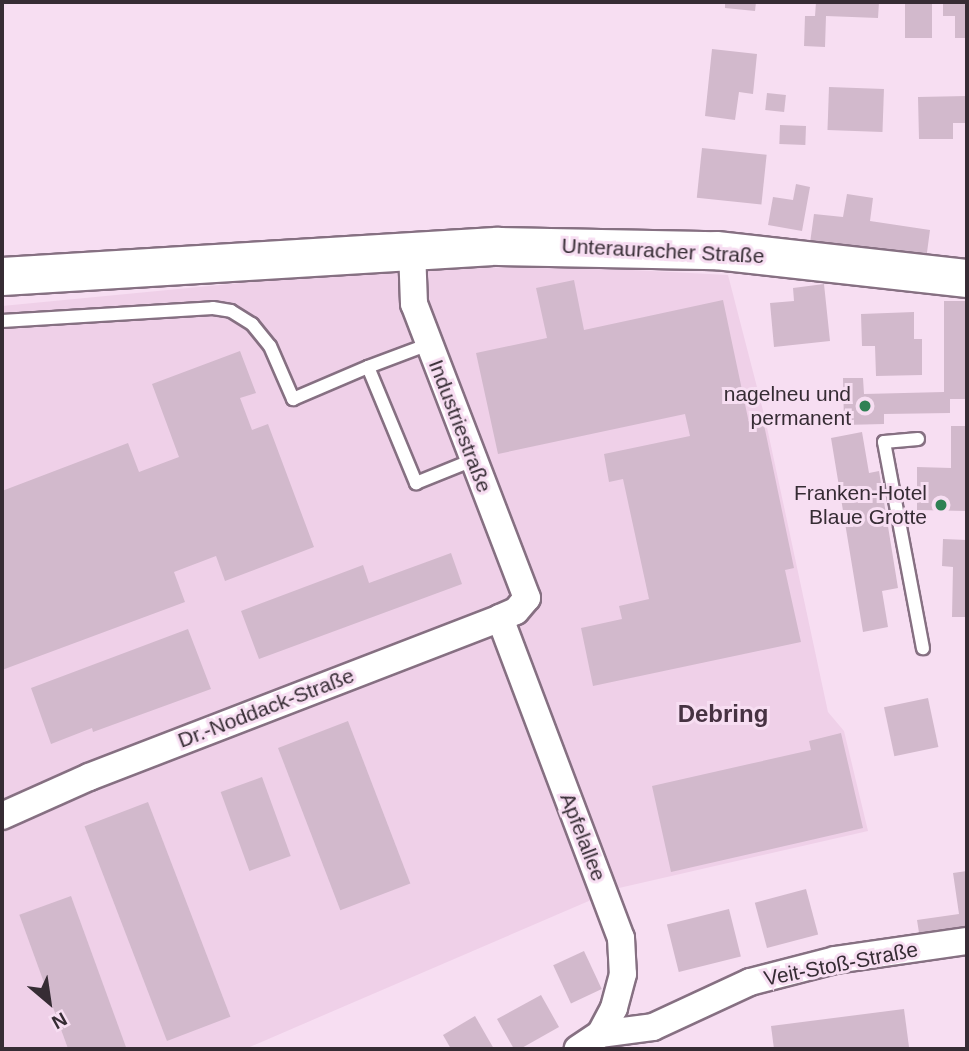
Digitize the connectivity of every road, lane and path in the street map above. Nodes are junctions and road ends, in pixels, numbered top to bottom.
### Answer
1 (412, 249) junction
2 (2, 276) edge
3 (967, 278) edge
4 (2, 321) edge
5 (429, 344) junction
6 (368, 367) junction
7 (918, 439) dead end
8 (473, 460) junction
9 (527, 598) joint
10 (500, 618) junction
11 (923, 648) dead end
12 (2, 816) edge
13 (967, 941) edge
14 (600, 1034) junction
15 (578, 1049) edge

1 - 2 street, Unterauracher Straße
1 - 3 street, Unterauracher Straße
1 - 5 street, Industriestraße
4 - 6 lane
5 - 6 lane
5 - 8 street, Industriestraße
6 - 8 lane
7 - 11 lane
8 - 9 street, Industriestraße
9 - 10 street, Dr.-Noddack-Straße
10 - 12 street, Dr.-Noddack-Straße
10 - 14 street, Apfelallee
13 - 14 street, Veit-Stoß-Straße
14 - 15 street, Apfelallee

